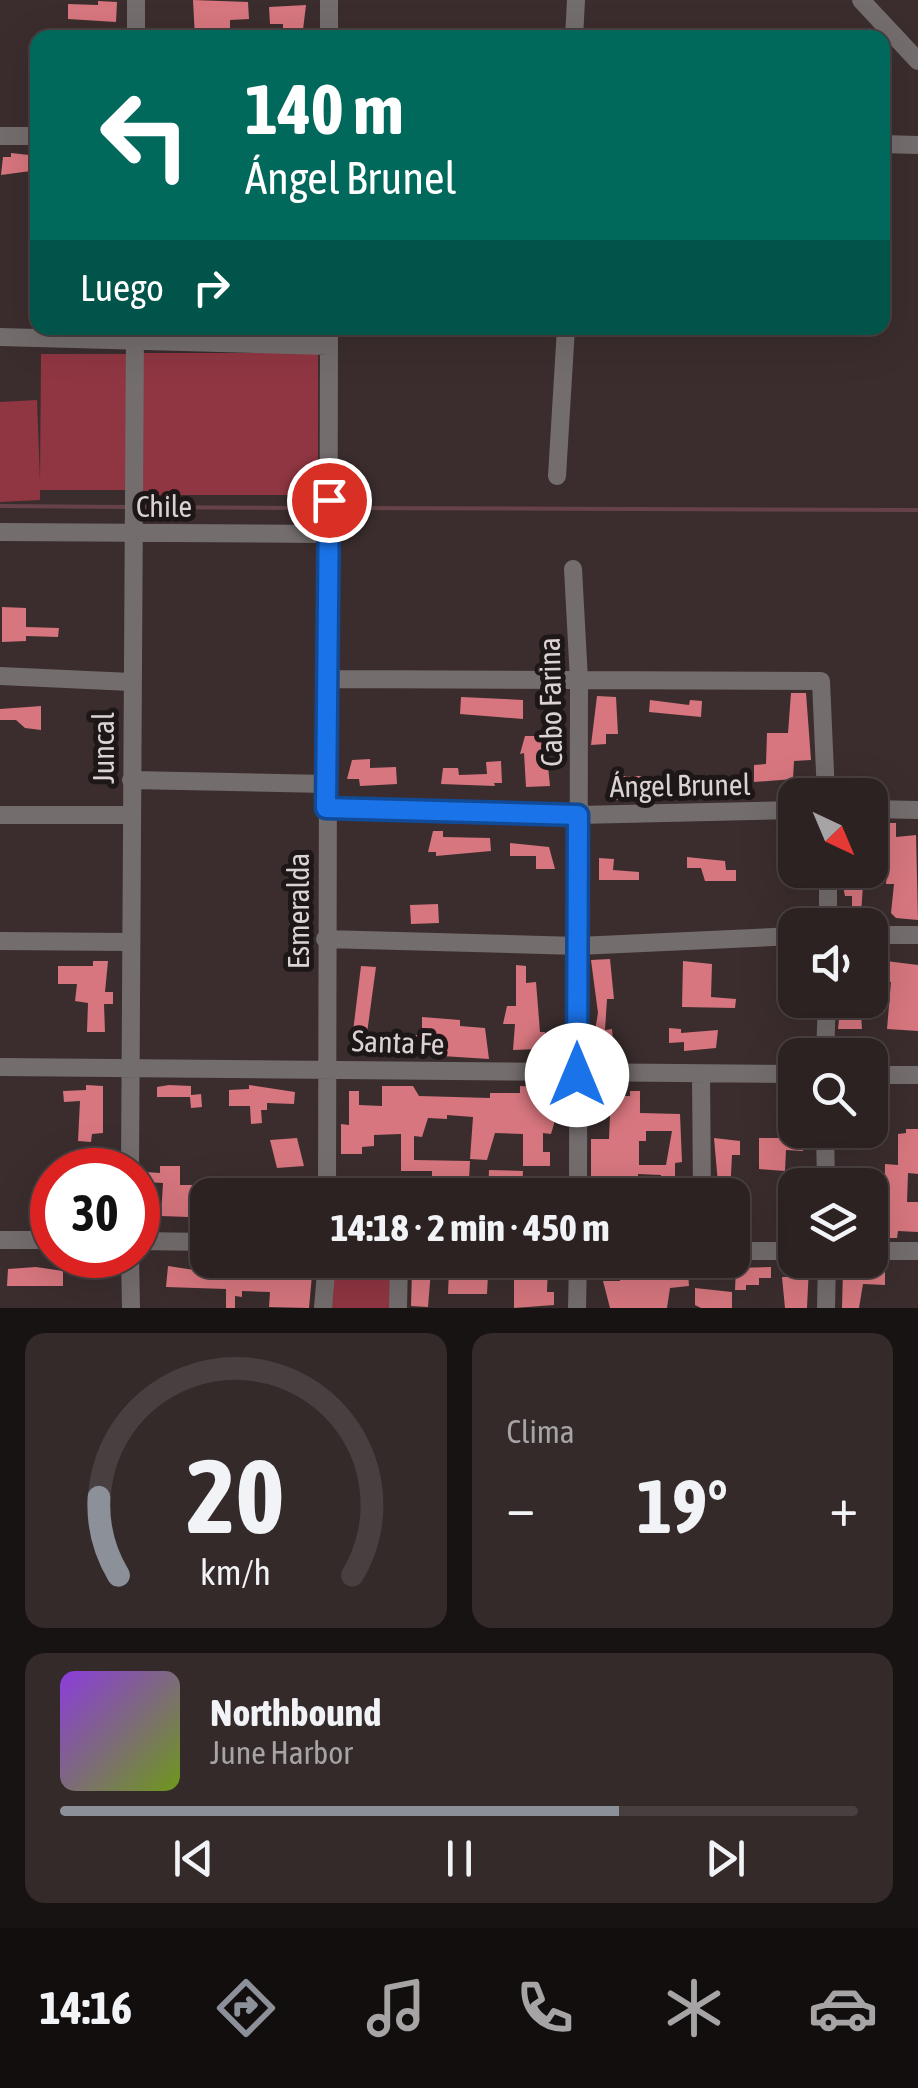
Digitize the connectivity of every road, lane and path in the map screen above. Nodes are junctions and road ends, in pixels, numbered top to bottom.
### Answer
1 (136, 0) edge
2 (329, 0) edge
3 (576, 0) edge
4 (861, 0) edge
5 (136, 30) edge
6 (329, 30) edge
7 (574, 30) edge
8 (889, 30) edge
9 (890, 31) edge
10 (918, 61) edge
11 (0, 136) edge
12 (30, 136) edge
13 (890, 144) edge
14 (918, 145) edge
15 (68, 335) edge
16 (135, 335) edge
17 (232, 335) edge
18 (566, 335) edge
19 (0, 337) edge
20 (329, 337) edge
21 (558, 476) dead end
22 (135, 525) junction
23 (329, 526) junction
24 (0, 532) edge
25 (573, 569) dead end
26 (0, 676) edge
27 (328, 679) junction
28 (579, 680) junction
29 (131, 682) junction
30 (825, 778) edge
31 (130, 780) junction
32 (326, 784) junction
33 (326, 808) junction
34 (888, 809) edge
35 (778, 810) edge
36 (918, 810) edge
37 (130, 814) junction
38 (0, 815) edge
39 (578, 815) junction
40 (888, 935) edge
41 (918, 936) edge
42 (778, 937) edge
43 (325, 939) junction
44 (0, 941) edge
45 (129, 942) junction
46 (578, 946) junction
47 (0, 1067) edge
48 (128, 1068) junction
49 (324, 1068) junction
50 (778, 1074) edge
51 (577, 1075) junction
52 (701, 1075) junction
53 (888, 1075) edge
54 (918, 1076) edge
55 (130, 1148) edge
56 (327, 1178) edge
57 (578, 1178) edge
58 (702, 1178) edge
59 (0, 1240) edge
60 (30, 1240) edge
61 (160, 1241) edge
62 (190, 1242) edge
63 (750, 1251) edge
64 (778, 1251) edge
65 (888, 1251) edge
66 (918, 1251) edge
67 (130, 1278) edge
68 (326, 1278) edge
69 (399, 1278) edge
70 (578, 1278) edge
71 (827, 1278) edge
72 (130, 1308) edge
73 (323, 1308) edge
74 (398, 1308) edge
75 (577, 1308) edge
76 (826, 1308) edge

1 - 5 street
2 - 6 street
3 - 7 street
4 - 8 street
9 - 10 street
11 - 12 street
13 - 14 street
15 - 19 street
16 - 22 street, Juncal
17 - 20 street
18 - 21 street
20 - 23 street, Esmeralda
22 - 23 street, Chile
22 - 24 street, Chile
22 - 29 street, Juncal
23 - 27 street, Esmeralda
25 - 28 street, Cabo Farina
26 - 29 street
27 - 28 street
27 - 32 street, Esmeralda
28 - 30 street
28 - 39 street, Cabo Farina
29 - 31 street, Juncal
31 - 32 street
31 - 37 street, Juncal
32 - 33 street, Esmeralda
33 - 39 street, Ángel Brunel
33 - 43 street, Esmeralda
34 - 36 street
35 - 39 street, Ángel Brunel
37 - 38 street
37 - 45 street, Juncal
39 - 46 street, Cabo Farina
40 - 41 street
42 - 46 street
43 - 46 street
43 - 49 street, Esmeralda
44 - 45 street
45 - 48 street, Juncal
46 - 51 street, Cabo Farina
47 - 48 street, Santa Fe
48 - 49 street, Santa Fe
48 - 55 street, Juncal
49 - 51 street, Santa Fe
49 - 56 street, Esmeralda
50 - 52 street, Santa Fe
51 - 52 street, Santa Fe
51 - 57 street, Cabo Farina
52 - 58 street
53 - 54 street
59 - 60 street
61 - 62 street
63 - 64 street
65 - 66 street
67 - 72 street
68 - 73 street
69 - 74 street
70 - 75 street
71 - 76 street

